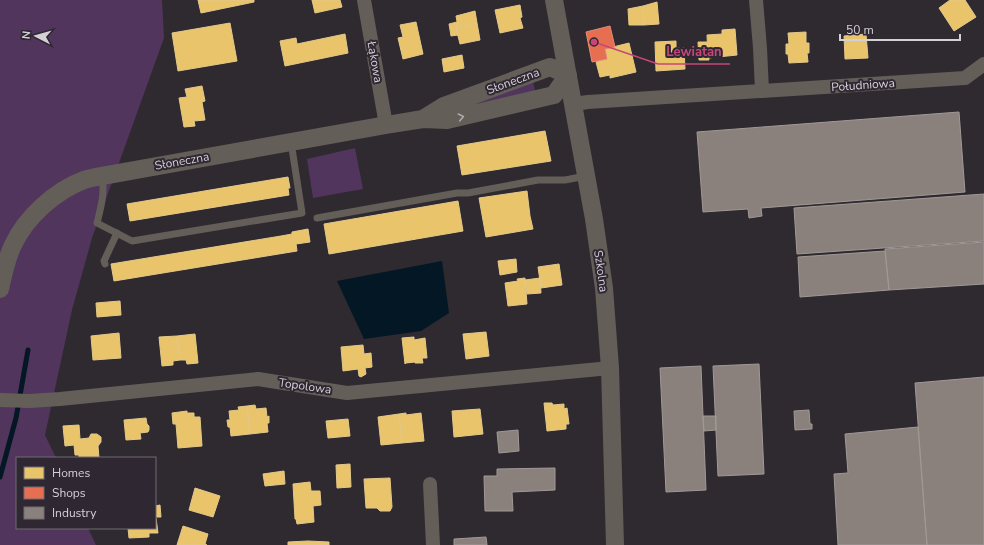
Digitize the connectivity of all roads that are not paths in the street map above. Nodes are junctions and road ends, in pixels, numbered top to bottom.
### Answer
1 (364, 0) edge
2 (554, 0) edge
3 (756, 0) edge
4 (984, 64) edge
5 (568, 75) junction
6 (762, 91) junction
7 (574, 104) junction
8 (423, 119) junction
9 (386, 124) junction
10 (290, 142) junction
11 (102, 176) junction
12 (586, 176) junction
13 (317, 218) dead end
14 (117, 233) junction
15 (104, 264) dead end
16 (0, 289) edge
17 (610, 368) junction
18 (0, 400) edge
19 (430, 484) dead end
20 (433, 545) edge
21 (615, 545) edge

1 - 9 street, Łąkowa
2 - 5 street, Szkolna
3 - 6 street
4 - 6 street, Południowa
5 - 7 street, Szkolna
5 - 8 street, Słoneczna
8 -> 5 street, Słoneczna
6 - 7 street, Południowa
7 - 12 street, Szkolna
8 - 9 street, Słoneczna
9 - 10 street, Słoneczna
10 - 11 street, Słoneczna
10 - 14 lane
11 - 14 lane
11 - 16 street, Słoneczna
12 - 13 lane
12 - 17 street, Szkolna
14 - 15 lane
17 - 18 street, Topolowa
17 - 21 street, Szkolna
19 - 20 street

